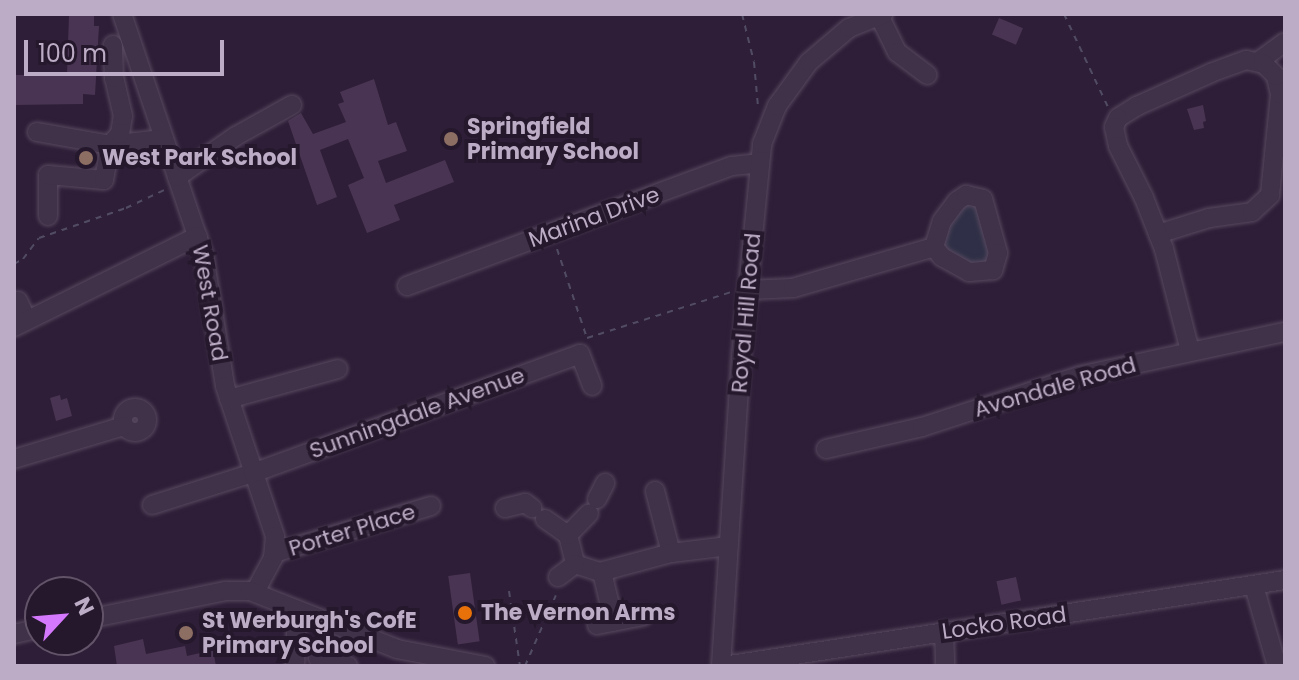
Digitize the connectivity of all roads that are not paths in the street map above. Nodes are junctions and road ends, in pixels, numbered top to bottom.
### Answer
1 (122, 14) edge
2 (881, 15) edge
3 (1285, 42) edge
4 (113, 45) dead end
5 (1259, 61) junction
6 (927, 75) dead end
7 (292, 105) dead end
8 (37, 132) dead end
9 (163, 139) junction
10 (110, 145) junction
11 (759, 163) junction
12 (178, 180) junction
13 (48, 216) dead end
14 (1158, 234) junction
15 (198, 236) junction
16 (934, 247) dead end
17 (407, 286) dead end
18 (748, 290) junction
19 (18, 301) dead end
20 (21, 323) edge
21 (1285, 332) edge
22 (1190, 351) junction
23 (338, 369) dead end
24 (592, 386) dead end
25 (229, 399) junction
26 (124, 426) dead end
27 (826, 449) dead end
28 (14, 459) edge
29 (253, 473) junction
30 (655, 491) dead end
31 (597, 498) dead end
32 (152, 505) dead end
33 (431, 506) dead end
34 (505, 508) dead end
35 (568, 535) junction
36 (729, 546) junction
37 (274, 553) junction
38 (671, 553) junction
39 (575, 564) junction
40 (602, 572) junction
41 (1285, 580) edge
42 (558, 583) road end
43 (1254, 586) junction
44 (255, 592) junction
45 (297, 610) junction
46 (104, 616) edge
47 (643, 616) dead end
48 (944, 631) junction
49 (318, 658) dead end
50 (437, 662) edge
51 (295, 666) edge
52 (348, 666) edge
53 (485, 666) edge
54 (722, 666) edge
55 (945, 666) edge
56 (1277, 666) edge

1 - 9 street, West Road
2 - 6 street
2 - 11 street, Royal Hill Road
3 - 5 street
4 - 10 street
5 - 14 street
5 - 14 street
7 - 12 street
8 - 10 street
9 - 10 street
9 - 12 street, West Road
10 - 13 street
11 - 17 street, Marina Drive
11 - 18 street, Royal Hill Road
12 - 15 street, West Road
14 - 22 street
15 - 20 street
15 - 25 street, West Road
16 - 18 street
18 - 36 street, Royal Hill Road
19 - 20 street
21 - 22 street, Avondale Road
22 - 27 street, Avondale Road
23 - 25 street
24 - 29 street, Sunningdale Avenue
25 - 29 street, West Road
26 - 28 street
29 - 32 street, Sunningdale Avenue
29 - 37 street, West Road
30 - 38 street
31 - 35 street
33 - 37 street, Porter Place
34 - 35 street
35 - 39 street
36 - 38 street
36 - 54 street, Royal Hill Road
37 - 44 street
38 - 40 street
39 - 40 street
39 - 42 street
40 - 47 street
41 - 43 street, Locko Road
43 - 48 street, Locko Road
43 - 56 street
44 - 45 street
44 - 46 street
45 - 50 street
45 - 51 street
48 - 54 street, Locko Road
48 - 55 street
49 - 52 street
50 - 53 street

